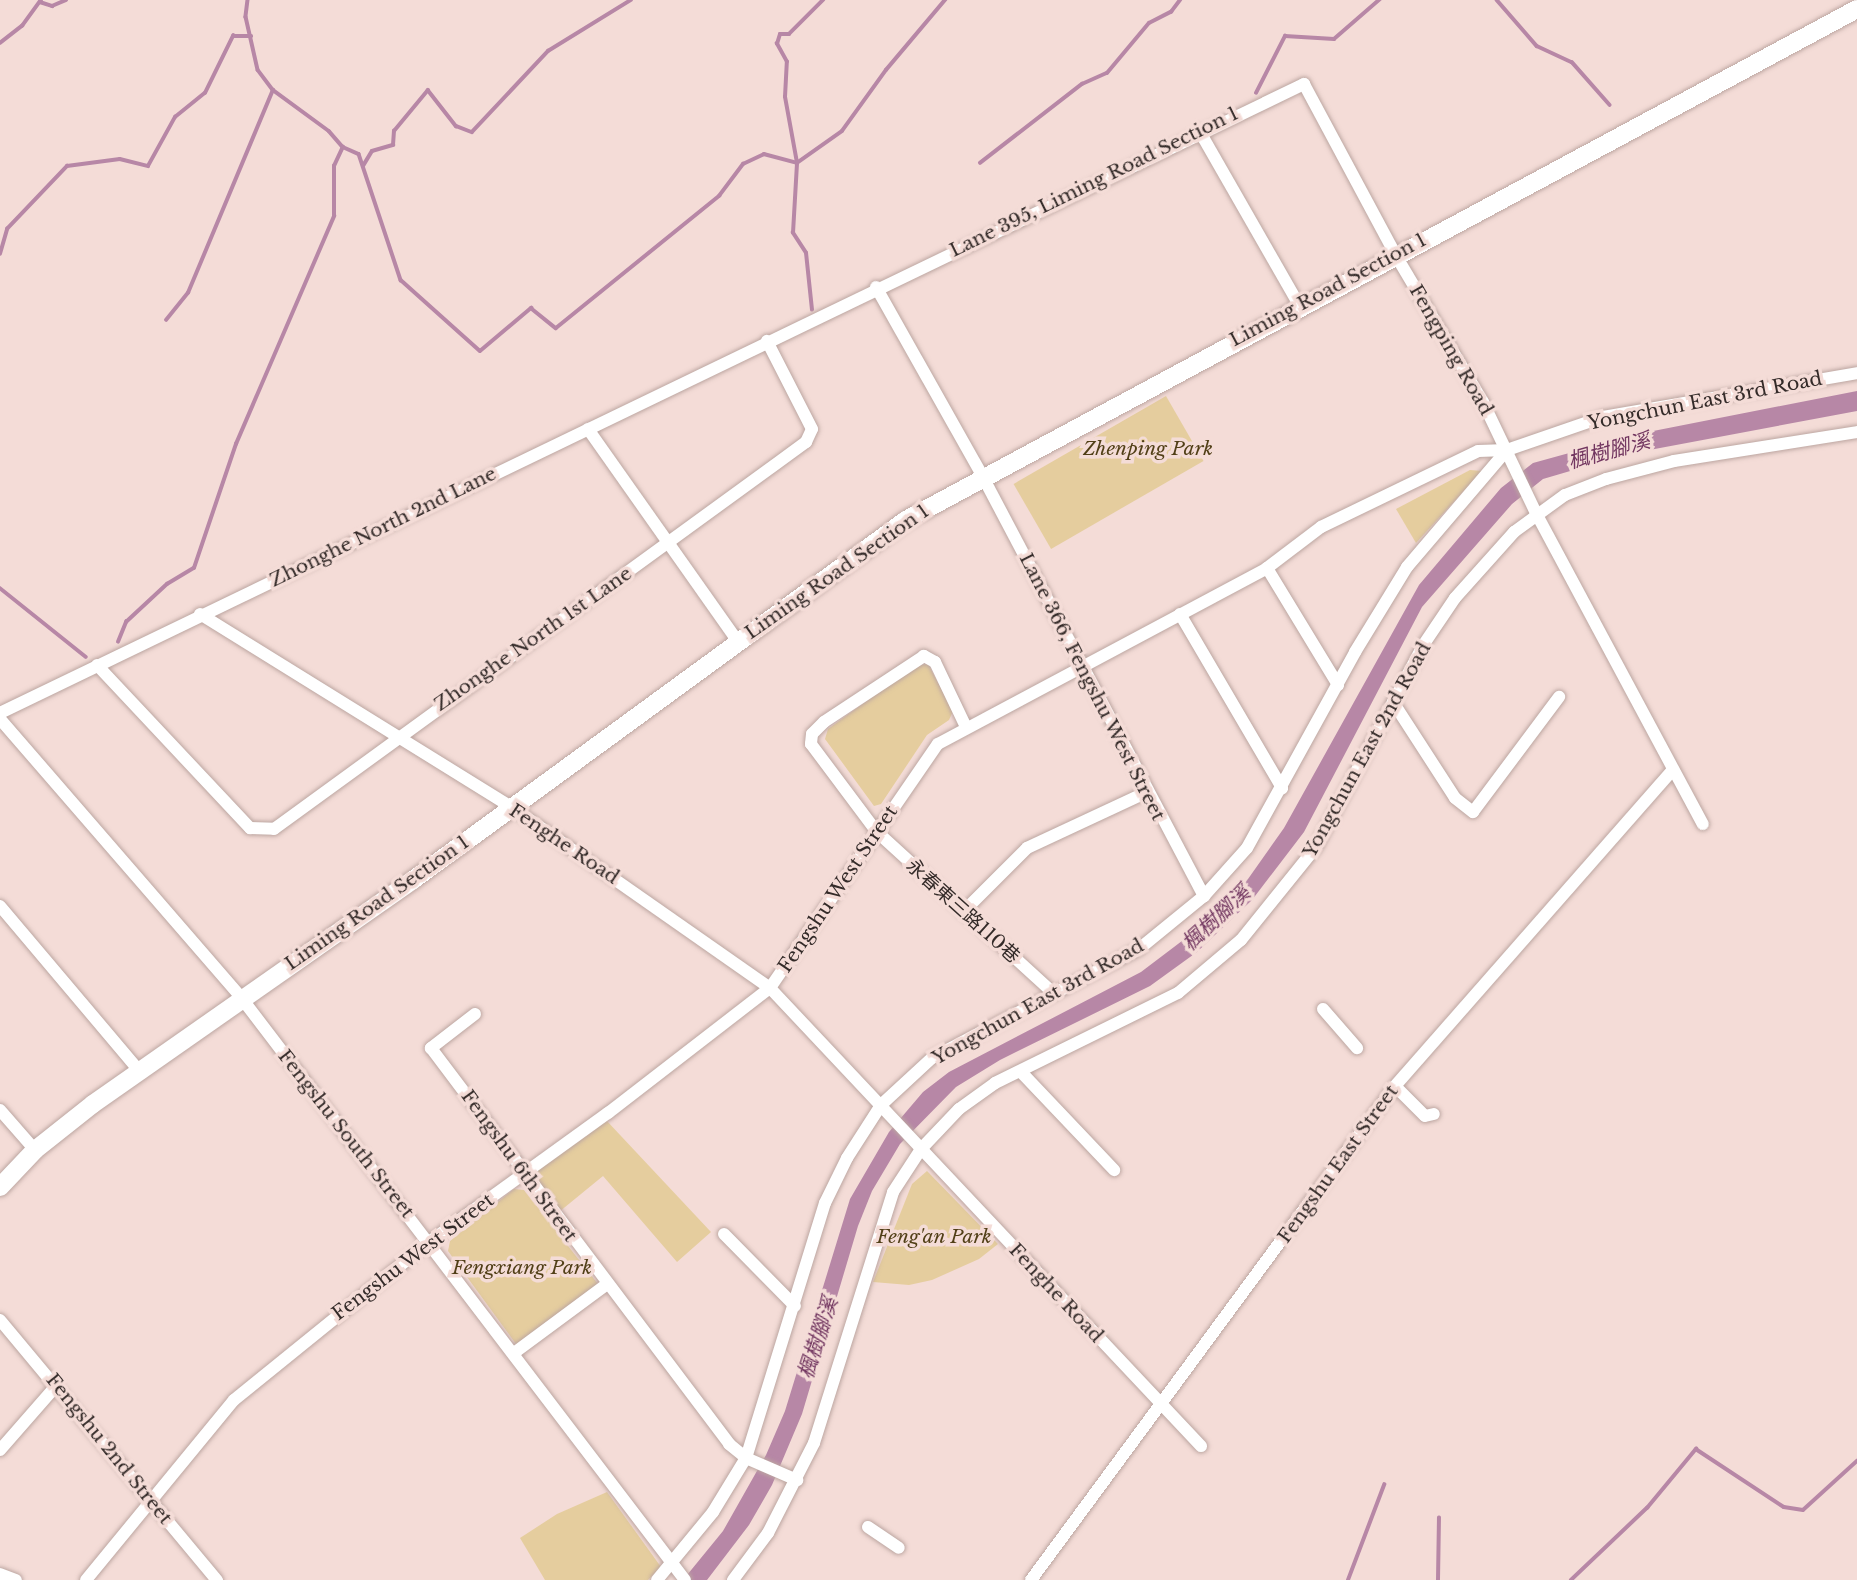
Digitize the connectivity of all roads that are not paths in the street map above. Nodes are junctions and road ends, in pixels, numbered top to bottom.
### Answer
1 (1857, 9) edge
2 (1310, 92) joint
3 (1200, 132) junction
4 (1395, 254) junction
5 (876, 287) junction
6 (1298, 306) junction
7 (767, 341) junction
8 (1857, 373) edge
9 (588, 429) junction
10 (1857, 432) edge
11 (1509, 456) junction
12 (983, 477) junction
13 (1536, 513) junction
14 (667, 543) junction
15 (1267, 568) junction
16 (200, 614) junction
17 (1180, 614) junction
18 (738, 642) junction
19 (97, 665) junction
20 (1081, 668) junction
21 (1338, 685) junction
22 (1559, 697) dead end
23 (1393, 702) junction
24 (0, 713) edge
25 (0, 719) edge
26 (966, 727) junction
27 (398, 735) junction
28 (1673, 770) junction
29 (1282, 788) junction
30 (1146, 793) junction
31 (510, 806) junction
32 (1703, 824) dead end
33 (876, 831) junction
34 (1204, 896) junction
35 (1, 910) edge
36 (963, 912) junction
37 (770, 988) junction
38 (1051, 991) junction
39 (243, 1000) junction
40 (1323, 1009) dead end
41 (475, 1014) dead end
42 (1357, 1048) dead end
43 (141, 1073) junction
44 (1022, 1073) junction
45 (1395, 1086) junction
46 (881, 1105) junction
47 (0, 1110) edge
48 (1434, 1114) dead end
49 (921, 1149) junction
50 (35, 1150) junction
51 (1114, 1170) dead end
52 (524, 1174) junction
53 (0, 1187) edge
54 (724, 1234) dead end
55 (429, 1242) junction
56 (606, 1284) junction
57 (794, 1306) junction
58 (0, 1320) edge
59 (514, 1353) junction
60 (57, 1385) junction
61 (1161, 1404) junction
62 (1201, 1447) dead end
63 (0, 1450) edge
64 (747, 1458) junction
65 (797, 1480) junction
66 (151, 1502) junction
67 (867, 1527) dead end
68 (899, 1548) dead end
69 (671, 1567) junction
70 (0, 1574) edge
71 (16, 1580) edge
72 (86, 1580) edge
73 (217, 1580) edge
74 (657, 1580) edge
75 (685, 1580) edge
76 (733, 1580) edge
77 (1031, 1580) edge

1 - 4 main road, Liming Road Section 1
2 - 3 street, Lane 395, Liming Road Section 1
2 - 4 street, Fengping Road
3 - 5 street, Lane 395, Liming Road Section 1
3 - 6 street
4 - 6 main road, Liming Road Section 1
4 - 11 street, Fengping Road
5 - 7 street, Lane 395, Liming Road Section 1
5 - 12 street
6 - 12 main road, Liming Road Section 1
7 - 9 street, Zhonghe North 2nd Lane
7 - 14 street, Zhonghe North 1st Lane
8 - 11 street, Yongchun East 3rd Road
9 - 14 street
9 - 16 street, Zhonghe North 2nd Lane
10 - 13 street, Yongchun East 2nd Road
11 - 13 street, Fengping Road
11 - 15 street, Fengshu West Street
11 - 21 street, Yongchun East 3rd Road
12 - 18 main road, Liming Road Section 1
12 - 20 street, Lane 366, Fengshu West Street
13 - 23 street, Yongchun East 2nd Road
13 - 28 street
14 - 18 street
14 - 27 street, Zhonghe North 1st Lane
15 - 17 street, Fengshu West Street
15 - 21 street
16 - 19 street, Zhonghe North 2nd Lane
16 - 27 street, Fenghe Road
17 - 20 street, Fengshu West Street
17 - 29 street
18 - 31 main road, Liming Road Section 1
19 - 24 street, Zhonghe North 2nd Lane
19 - 27 street, Zhonghe North 1st Lane
20 - 26 street, Fengshu West Street
20 - 30 street, Lane 366, Fengshu West Street
21 - 29 street, Yongchun East 3rd Road
22 - 23 street
23 - 44 street, Yongchun East 2nd Road
25 - 39 street, Fengshu South Street
26 - 33 street, Fengshu West Street
26 - 33 street, 永春東三路110巷
27 - 31 street, Fenghe Road
28 - 32 street
28 - 45 street, Fengshu East Street
29 - 34 street, Yongchun East 3rd Road
30 - 34 street, Lane 366, Fengshu West Street
30 - 36 street
31 - 37 street, Fenghe Road
31 - 39 main road, Liming Road Section 1
33 - 36 street, 永春東三路110巷
33 - 37 street, Fengshu West Street
34 - 38 street, Yongchun East 3rd Road
35 - 43 street
36 - 38 street, 永春東三路110巷
37 - 46 street, Fenghe Road
37 - 52 street, Fengshu West Street
38 - 46 street, Yongchun East 3rd Road
39 - 43 main road, Liming Road Section 1
39 - 55 street, Fengshu South Street
40 - 42 street
41 - 52 street, Fengshu 6th Street
43 - 50 main road, Liming Road Section 1
44 - 49 street, Yongchun East 2nd Road
44 - 51 street
45 - 48 street
45 - 61 street, Fengshu East Street
46 - 49 street, Fenghe Road
46 - 57 street, Yongchun East 3rd Road
47 - 50 street
49 - 61 street, Fenghe Road
49 - 65 street, Yongchun East 2nd Road
50 - 53 main road, Liming Road Section 1
52 - 55 street, Fengshu West Street
52 - 56 street, Fengshu 6th Street
54 - 57 street
55 - 59 street, Fengshu South Street
55 - 66 street, Fengshu West Street
56 - 59 street
56 - 64 street, Fengshu 6th Street
57 - 64 street, Yongchun East 3rd Road
58 - 60 street, Fengshu 2nd Street
59 - 69 street, Fengshu South Street
60 - 63 street
60 - 66 street, Fengshu 2nd Street
61 - 62 street, Fenghe Road
61 - 77 street, Fengshu East Street
64 - 65 street, Fengshu 6th Street
64 - 69 street, Yongchun East 3rd Road
65 - 76 street, Yongchun East 2nd Road
66 - 72 street, Fengshu West Street
66 - 73 street, Fengshu 2nd Street
67 - 68 street
69 - 74 street, Yongchun East 3rd Road
69 - 75 street, Fengshu South Street
70 - 71 street

